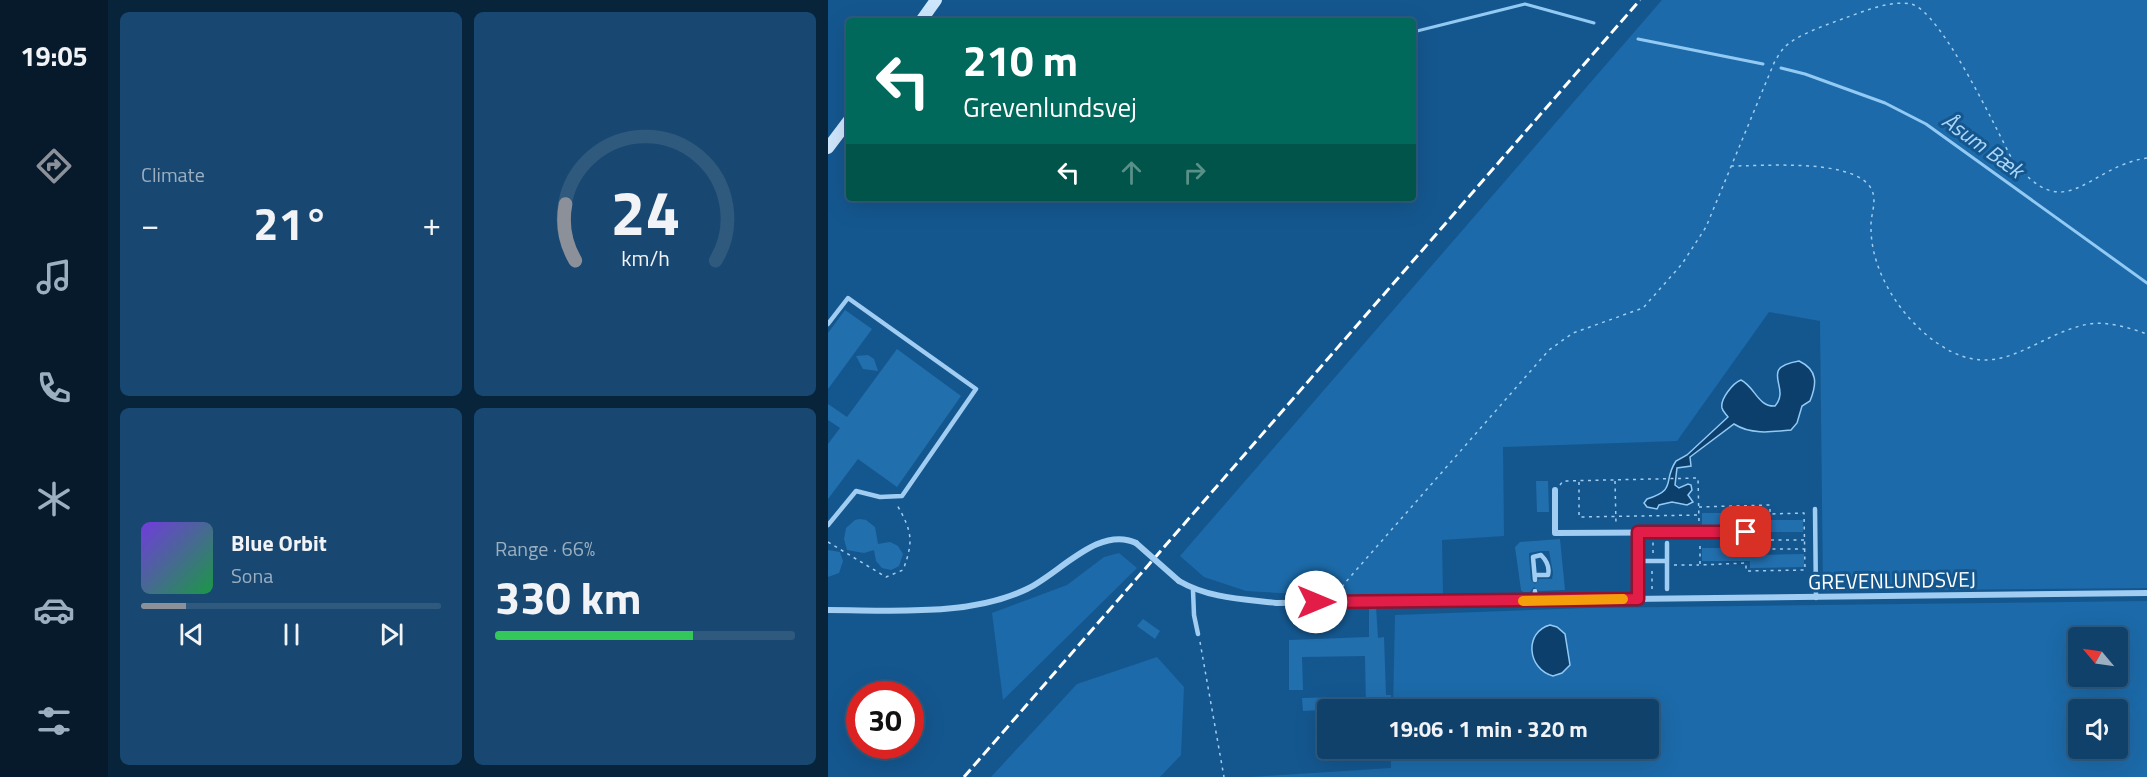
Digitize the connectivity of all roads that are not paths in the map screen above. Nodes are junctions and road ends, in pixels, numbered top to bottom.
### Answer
1 (936, 0) edge
2 (923, 18) edge
3 (846, 124) edge
4 (828, 148) edge
5 (828, 324) edge
6 (1555, 490) road end
7 (1815, 509) dead end
8 (828, 525) edge
9 (1638, 532) junction
10 (1746, 532) dead end
11 (1667, 543) dead end
12 (1638, 561) junction
13 (1667, 563) junction
14 (1535, 577) joint
15 (1667, 589) dead end
16 (1193, 590) junction
17 (1535, 591) dead end
18 (2147, 593) edge
19 (1816, 597) junction
20 (1638, 599) junction
21 (1535, 601) junction
22 (828, 610) edge
23 (1198, 634) road end

1 - 2 main road
3 - 4 main road
5 - 8 lane
6 - 9 street
7 - 19 lane
9 - 10 street
9 - 12 street
11 - 13 lane
12 - 13 lane
12 - 20 street
13 - 15 lane
14 - 14 lane
16 - 21 street, GREVENLUNDSVEJ
16 - 22 street, GREVENLUNDSVEJ, bridge
16 - 23 lane
17 - 21 lane
18 - 19 street, GREVENLUNDSVEJ
19 - 20 street, GREVENLUNDSVEJ
20 - 21 street, GREVENLUNDSVEJ

